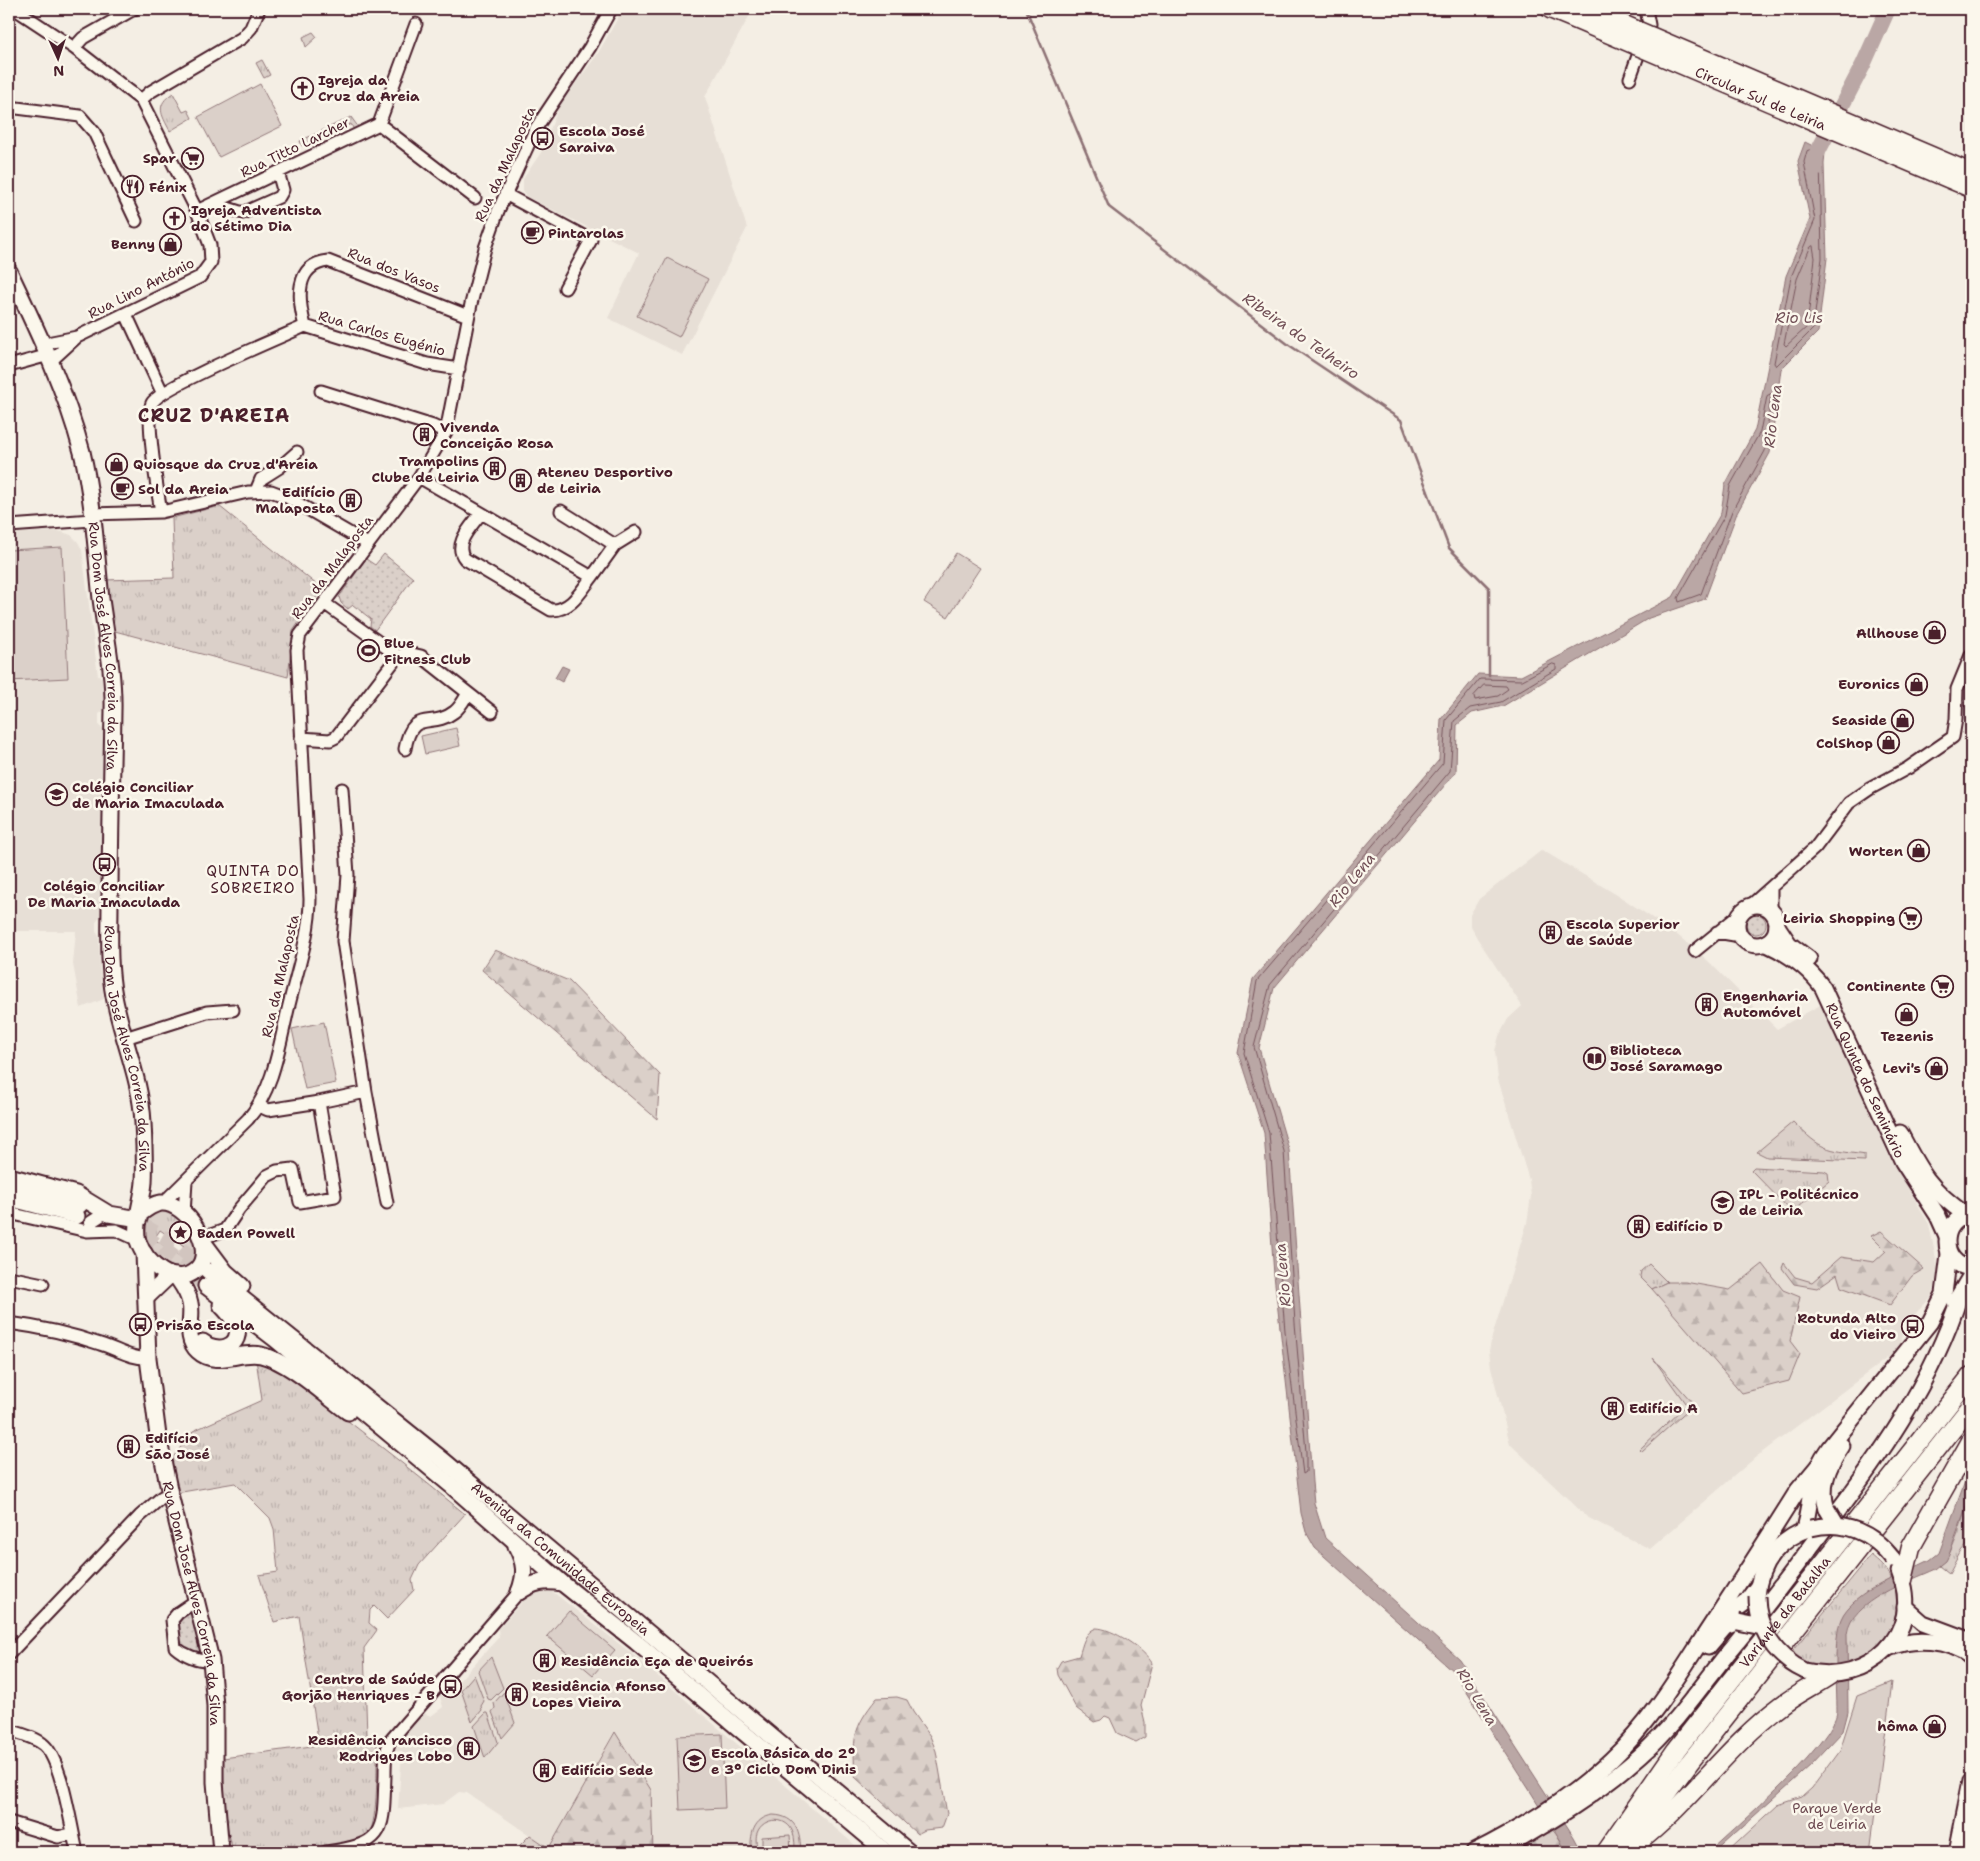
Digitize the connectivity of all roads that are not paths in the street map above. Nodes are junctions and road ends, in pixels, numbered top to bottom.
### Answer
1 (15, 9) edge
2 (134, 9) edge
3 (259, 9) edge
4 (1550, 9) edge
5 (1646, 9) edge
6 (607, 12) edge
7 (1580, 14) edge
8 (416, 24) dead end
9 (74, 48) junction
10 (1630, 78) dead end
11 (140, 100) junction
12 (9, 107) edge
13 (379, 124) junction
14 (278, 172) junction
15 (1971, 173) edge
16 (1971, 188) edge
17 (505, 194) junction
18 (475, 198) dead end
19 (219, 201) junction
20 (197, 211) junction
21 (136, 220) dead end
22 (9, 271) edge
23 (566, 288) dead end
24 (126, 314) junction
25 (468, 316) junction
26 (305, 326) junction
27 (77, 337) junction
28 (49, 354) junction
29 (9, 366) edge
30 (459, 369) junction
31 (321, 391) dead end
32 (162, 392) junction
33 (446, 432) junction
34 (297, 452) dead end
35 (418, 477) junction
36 (256, 491) junction
37 (561, 511) dead end
38 (161, 512) junction
39 (481, 513) junction
40 (91, 517) junction
41 (9, 526) edge
42 (636, 532) dead end
43 (368, 544) junction
44 (615, 545) junction
45 (592, 577) junction
46 (324, 603) junction
47 (1971, 655) edge
48 (398, 656) junction
49 (468, 693) junction
50 (492, 712) dead end
51 (301, 738) junction
52 (405, 749) dead end
53 (342, 790) dead end
54 (1771, 888) junction
55 (1751, 905) junction
56 (1771, 910) junction
57 (1739, 915) junction
58 (1777, 926) junction
59 (1717, 932) junction
60 (1740, 936) junction
61 (1765, 943) junction
62 (1695, 950) dead end
63 (233, 1010) dead end
64 (125, 1038) junction
65 (366, 1092) junction
66 (319, 1102) junction
67 (259, 1106) junction
68 (9, 1176) edge
69 (186, 1181) junction
70 (144, 1184) junction
71 (9, 1187) edge
72 (9, 1198) edge
73 (163, 1203) junction
74 (387, 1203) dead end
75 (9, 1213) edge
76 (105, 1213) junction
77 (184, 1214) junction
78 (1969, 1215) edge
79 (140, 1217) junction
80 (87, 1231) junction
81 (1947, 1236) junction
82 (203, 1241) junction
83 (141, 1247) junction
84 (1949, 1254) junction
85 (1971, 1268) edge
86 (205, 1274) junction
87 (1971, 1275) edge
88 (173, 1276) junction
89 (9, 1277) edge
90 (43, 1284) dead end
91 (1960, 1295) junction
92 (147, 1297) junction
93 (9, 1323) edge
94 (148, 1358) junction
95 (1971, 1376) edge
96 (1971, 1406) edge
97 (1971, 1442) edge
98 (403, 1446) junction
99 (443, 1460) junction
100 (1818, 1466) junction
101 (170, 1494) junction
102 (1836, 1524) junction
103 (1807, 1529) junction
104 (512, 1538) junction
105 (1903, 1580) junction
106 (562, 1583) junction
107 (1758, 1591) junction
108 (519, 1592) junction
109 (197, 1600) junction
110 (1905, 1607) junction
111 (1762, 1627) junction
112 (1708, 1630) junction
113 (1971, 1641) edge
114 (1888, 1648) junction
115 (9, 1654) edge
116 (1971, 1657) edge
117 (211, 1660) junction
118 (1830, 1676) junction
119 (9, 1730) edge
120 (1971, 1782) edge
121 (1594, 1791) junction
122 (1570, 1800) junction
123 (9, 1822) edge
124 (1521, 1833) junction
125 (72, 1834) junction
126 (1971, 1839) edge
127 (357, 1850) edge
128 (77, 1852) edge
129 (221, 1852) edge
130 (326, 1852) edge
131 (886, 1852) edge
132 (909, 1852) edge
133 (1474, 1852) edge
134 (1498, 1852) edge
135 (1605, 1852) edge
136 (1626, 1852) edge
137 (1957, 1852) edge
138 (1969, 1852) edge

1 - 9 street, Rua Lino António
2 - 9 street
3 - 11 street
4 - 7 highway, Circular Sul de Leiria
5 - 10 street
6 - 17 street, Rua da Malaposta
7 - 15 highway, Circular Sul de Leiria, bridge
7 - 16 highway, Circular Sul de Leiria, bridge
8 - 13 street
9 - 11 street, Rua Lino António
11 - 20 street, Rua Lino António
12 - 21 street
13 - 14 street, Rua Titto Larcher
13 - 18 street
14 - 19 street, Rua Titto Larcher
14 - 19 street
17 - 23 street
17 - 25 street, Rua da Malaposta
19 - 20 street, Rua Titto Larcher
20 - 24 street, Rua Lino António
22 - 28 main road, Rua Dom José Alves Correia da Silva
24 - 27 street, Rua Lino António
24 - 32 street
25 - 26 street, Rua dos Vasos
25 - 30 street, Rua da Malaposta
26 - 30 street, Rua Carlos Eugénio
26 - 32 street, Rua Carlos Eugénio
27 - 28 street, Rua Lino António
27 - 28 street, Rua Lino António
28 - 29 street
28 - 40 main road, Rua Dom José Alves Correia da Silva
30 - 33 street, Rua da Malaposta
31 - 33 street
32 - 38 street
33 - 35 street, Rua da Malaposta
34 - 36 street
35 - 39 street
35 - 43 street, Rua da Malaposta
36 - 38 street
36 - 43 street
37 - 44 street
38 - 40 street
39 - 45 street
39 - 45 street
40 - 41 street
40 - 64 main road, Rua Dom José Alves Correia da Silva
42 - 44 street
43 - 46 street, Rua da Malaposta
44 - 45 street
46 - 48 street
46 - 51 street, Rua da Malaposta
47 - 54 street
48 - 49 street
48 - 51 street
49 - 50 street
49 - 52 street
51 - 67 street, Rua da Malaposta
53 - 65 street
54 - 55 street
54 - 56 street, Rua Quinta do Seminário
55 - 56 main road
55 - 57 main road
56 - 58 main road, Rua Quinta do Seminário
57 - 59 street
57 - 60 main road
58 - 61 main road
58 - 78 main road, Rua Quinta do Seminário
59 - 60 street
59 - 62 street
60 - 61 main road, Rua Quinta do Seminário
61 - 81 main road, Rua Quinta do Seminário
63 - 64 street
64 - 70 main road, Rua Dom José Alves Correia da Silva
65 - 66 street
65 - 74 street
66 - 67 street
66 - 82 street
67 - 69 street, Rua da Malaposta
68 - 76 main road
69 - 73 street, Rua da Malaposta
69 - 77 street
70 - 73 main road, Rua Dom José Alves Correia da Silva
70 - 79 main road, Rua Dom José Alves Correia da Silva
71 - 72 main road
73 - 77 main road
73 - 79 main road
75 - 80 street
76 - 79 main road
76 - 80 street
77 - 82 main road
78 - 81 main road
79 - 83 main road
80 - 83 street
81 - 84 main road, Rua Quinta do Seminário
82 - 86 main road
82 - 99 main road
83 - 88 main road
83 - 92 main road, Rua Dom José Alves Correia da Silva
84 - 85 main road
84 - 100 main road, Rua Quinta do Seminário
86 - 88 main road
86 - 98 main road, Avenida da Comunidade Europeia
86 - 99 main road, Avenida da Comunidade Europeia
87 - 91 main road
88 - 92 main road
88 - 98 main road
89 - 90 street
91 - 102 main road, bridge
91 - 121 main road
92 - 94 main road, Rua Dom José Alves Correia da Silva
93 - 94 street
94 - 101 main road, Rua Dom José Alves Correia da Silva
95 - 135 highway, Variante da Batalha
96 - 136 highway, Variante da Batalha
97 - 105 highway
98 - 104 main road, Avenida da Comunidade Europeia
99 - 132 main road, Avenida da Comunidade Europeia
100 - 103 main road
100 - 112 main road
101 - 109 main road, Rua Dom José Alves Correia da Silva
101 - 115 street
102 - 103 main road, bridge
102 - 105 main road, bridge
103 - 107 main road
104 - 106 main road, Avenida da Comunidade Europeia
104 - 108 main road
105 - 110 main road
106 - 108 main road
106 - 131 main road, Avenida da Comunidade Europeia
107 - 111 main road, bridge
107 - 112 main road
108 - 127 street
109 - 117 main road, Rua Dom José Alves Correia da Silva
109 - 117 street
110 - 113 main road
110 - 114 main road
111 - 118 main road, bridge
111 - 121 main road, bridge
112 - 122 main road
114 - 116 main road
114 - 118 main road
117 - 129 main road, Rua Dom José Alves Correia da Silva
118 - 136 highway
119 - 125 street
120 - 137 main road
121 - 122 main road
122 - 124 main road
123 - 125 street
124 - 133 main road
124 - 134 main road
125 - 128 street
126 - 138 main road
127 - 130 street

